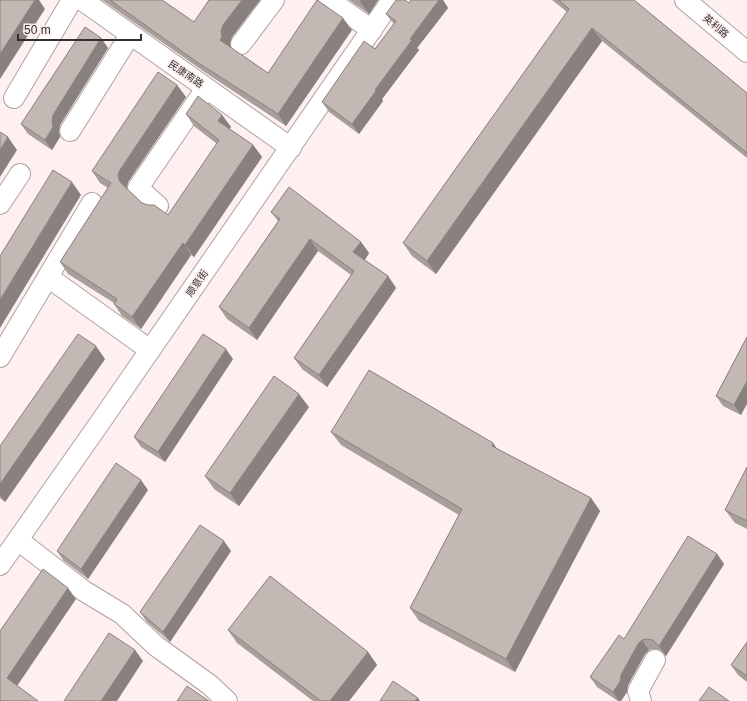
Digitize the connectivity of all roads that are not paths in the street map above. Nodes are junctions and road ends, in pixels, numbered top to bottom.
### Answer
1 (72, 0) edge
2 (82, 0) edge
3 (274, 0) edge
4 (329, 0) edge
5 (392, 0) edge
6 (685, 0) edge
7 (372, 30) junction
8 (130, 35) junction
9 (241, 44) dead end
10 (747, 52) edge
11 (206, 88) junction
12 (14, 98) dead end
13 (70, 131) dead end
14 (291, 148) junction
15 (20, 174) dead end
16 (92, 203) dead end
17 (0, 204) edge
18 (158, 206) edge
19 (48, 277) junction
20 (150, 350) junction
21 (0, 357) edge
22 (18, 540) junction
23 (0, 565) edge
24 (655, 660) dead end
25 (227, 701) edge
26 (641, 701) edge

1 - 12 street
2 - 8 street, 民康南路
3 - 9 street
4 - 7 street
5 - 7 street, 顺意街
6 - 10 street, 英利路
7 - 14 street, 顺意街
8 - 11 street, 民康南路
8 - 13 street
11 - 14 street, 民康南路
11 - 18 street
14 - 20 street, 顺意街
15 - 17 street
16 - 19 street
19 - 20 street
19 - 21 street
20 - 22 street, 顺意街
22 - 23 street, 顺意街
22 - 25 street
24 - 26 street

